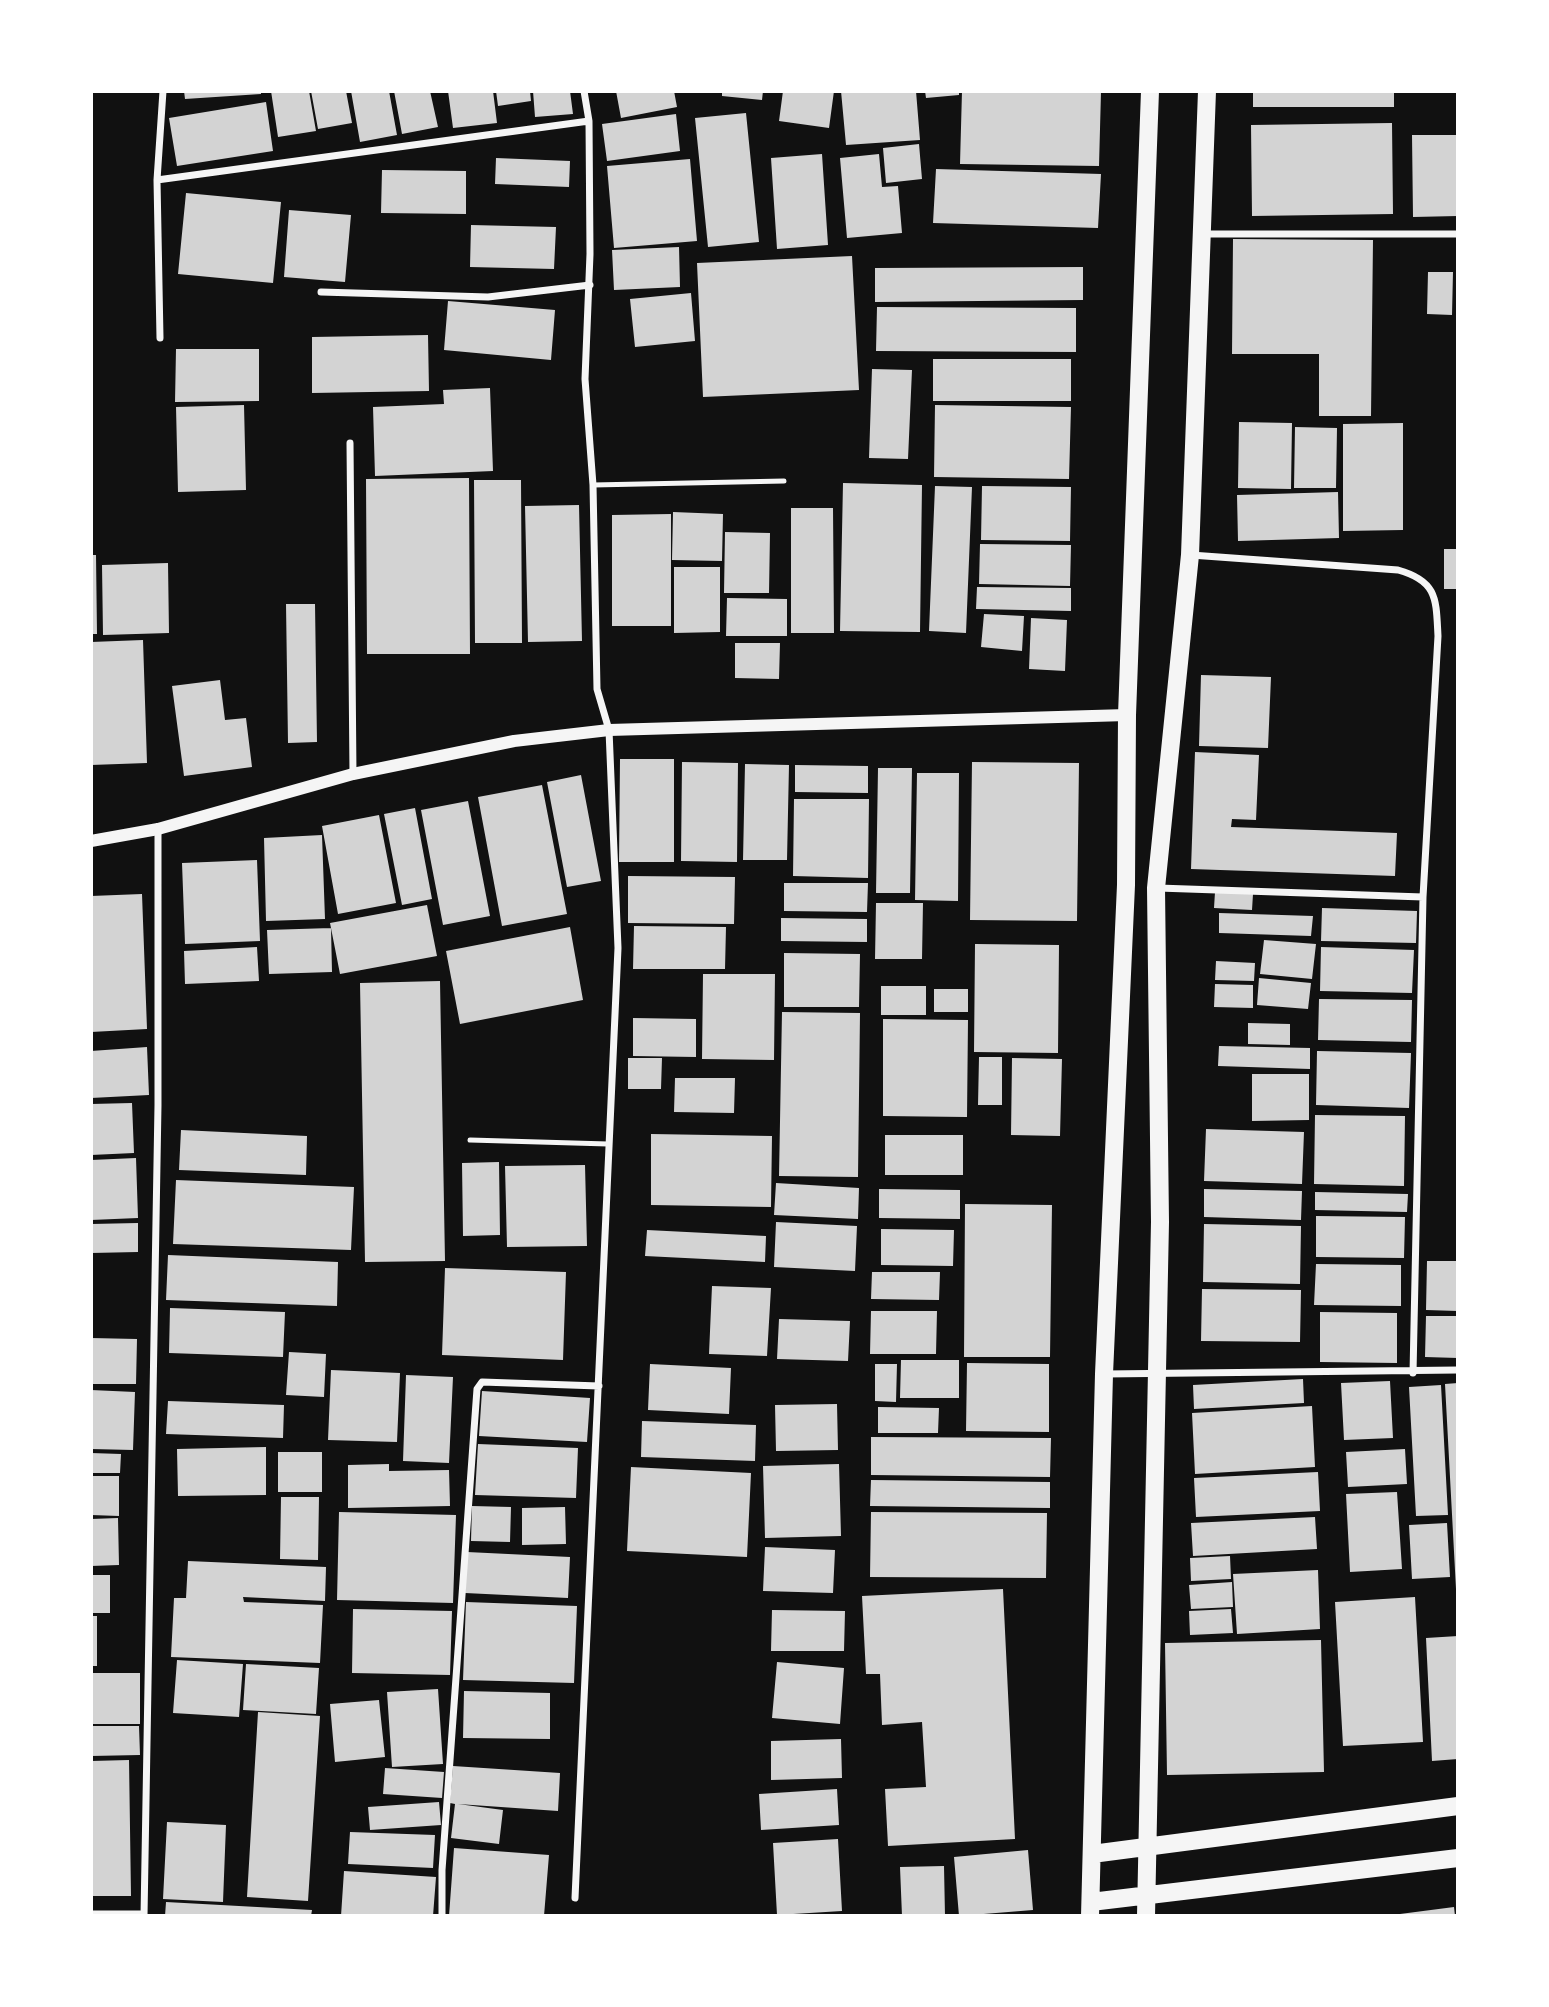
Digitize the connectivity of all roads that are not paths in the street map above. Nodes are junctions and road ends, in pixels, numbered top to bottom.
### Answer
1 (163, 91) edge
2 (584, 91) edge
3 (1150, 91) edge
4 (1207, 91) edge
5 (589, 121) junction
6 (157, 180) junction
7 (1203, 234) junction
8 (1458, 234) edge
9 (590, 285) junction
10 (321, 292) dead end
11 (160, 338) dead end
12 (350, 443) dead end
13 (784, 481) dead end
14 (593, 485) junction
15 (1190, 555) junction
16 (1127, 715) junction
17 (609, 730) junction
18 (354, 774) junction
19 (158, 830) junction
20 (91, 841) edge
21 (1157, 888) junction
22 (1423, 897) junction
23 (470, 1140) dead end
24 (608, 1144) junction
25 (1458, 1370) edge
26 (1413, 1373) junction
27 (1104, 1374) junction
28 (1156, 1374) junction
29 (599, 1386) junction
30 (1458, 1806) edge
31 (1148, 1848) junction
32 (1092, 1854) junction
33 (1458, 1858) edge
34 (1147, 1896) junction
35 (575, 1898) dead end
36 (1091, 1909) edge
37 (91, 1914) edge
38 (144, 1915) edge
39 (442, 1916) edge
40 (1146, 1916) edge

1 - 6 street
2 - 5 street
3 - 16 main road
4 - 7 main road
5 - 6 street
5 - 9 street
6 - 11 street
7 - 8 street
7 - 15 main road
9 - 10 street
9 - 14 street
12 - 18 street
13 - 14 lane
14 - 17 street
15 - 21 main road
15 - 22 street
16 - 17 street
16 - 27 main road
17 - 18 street
17 - 24 street
18 - 19 street
19 - 20 street
19 - 38 street
21 - 22 street
21 - 28 main road
22 - 26 street
23 - 24 lane
24 - 29 street
25 - 26 street
26 - 28 street
27 - 28 street
27 - 32 main road
28 - 31 main road
29 - 35 street
29 - 39 street
30 - 31 main road
31 - 32 main road
31 - 34 main road
32 - 36 main road
33 - 34 main road
34 - 36 main road
34 - 40 main road
37 - 38 street

